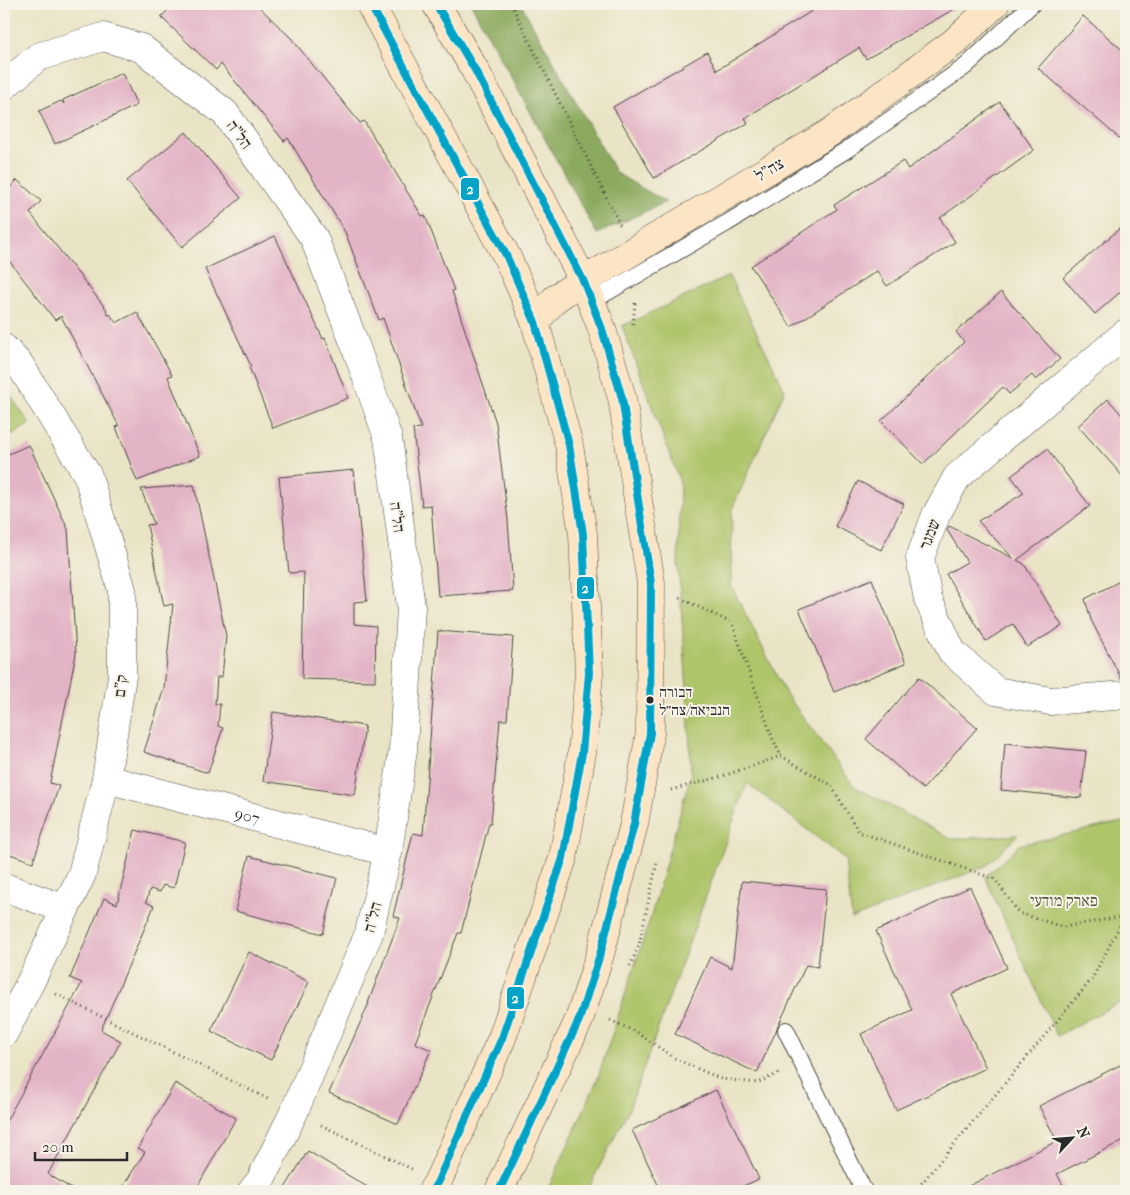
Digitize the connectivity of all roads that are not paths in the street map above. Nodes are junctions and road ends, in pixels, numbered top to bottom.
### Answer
1 (370, 4) edge
2 (436, 4) edge
3 (995, 4) edge
4 (1032, 4) edge
5 (4, 86) edge
6 (588, 291) junction
7 (534, 322) junction
8 (1126, 333) edge
9 (4, 348) edge
10 (1126, 695) edge
11 (106, 779) junction
12 (388, 852) junction
13 (4, 887) edge
14 (64, 909) junction
15 (786, 1030) dead end
16 (4, 1033) edge
17 (435, 1186) edge
18 (252, 1191) edge
19 (498, 1191) edge
20 (864, 1191) edge

1 - 7 street
2 - 6 street
3 - 6 street, צה"ל
4 - 6 lane, צה"ל
5 - 12 street, הל"ה
6 - 7 street, צה"ל
6 - 19 street
7 - 17 street
8 - 10 street, שמגר
9 - 11 street, ק"ם
11 - 12 street, 907
11 - 14 street, ק"ם
12 - 18 street, הל"ה
13 - 14 street
14 - 16 street, ק"ם
15 - 20 lane

